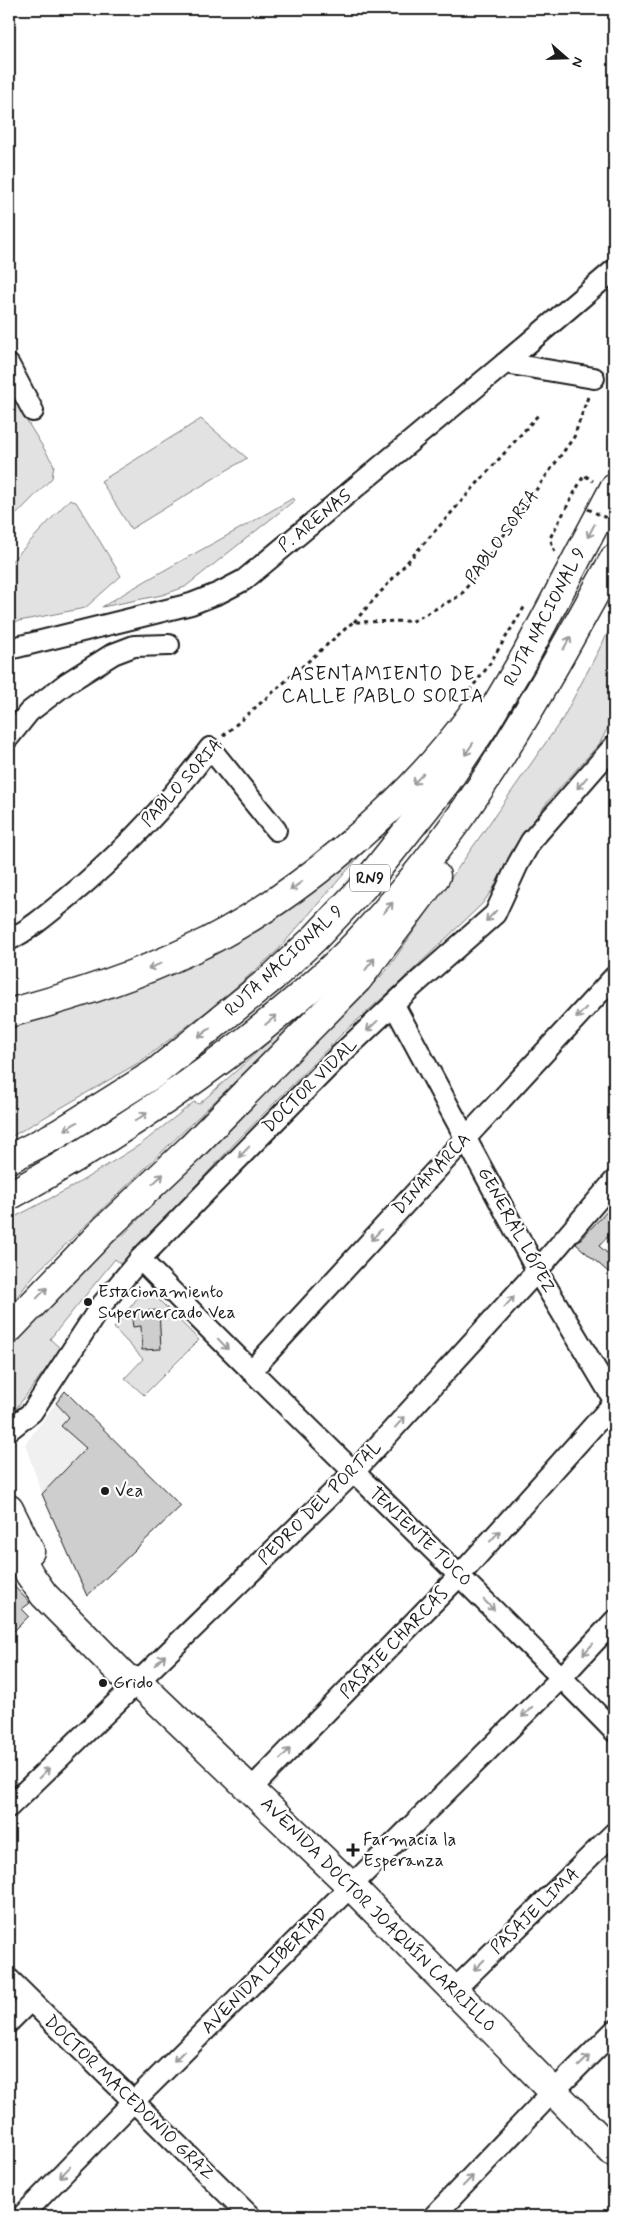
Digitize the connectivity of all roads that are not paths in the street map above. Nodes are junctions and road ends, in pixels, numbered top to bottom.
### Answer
1 (614, 270) edge
2 (505, 363) junction
3 (9, 365) edge
4 (594, 378) road end
5 (33, 411) dead end
6 (604, 485) edge
7 (614, 559) edge
8 (563, 586) junction
9 (169, 645) dead end
10 (9, 649) edge
11 (548, 678) junction
12 (9, 737) edge
13 (614, 746) edge
14 (276, 830) dead end
15 (9, 940) edge
16 (614, 977) edge
17 (394, 1005) junction
18 (9, 1013) edge
19 (465, 1139) junction
20 (9, 1159) edge
21 (614, 1182) edge
22 (9, 1196) edge
23 (140, 1259) junction
24 (537, 1271) junction
25 (9, 1329) edge
26 (251, 1371) junction
27 (614, 1402) edge
28 (9, 1430) edge
29 (354, 1472) junction
30 (9, 1509) edge
31 (9, 1536) edge
32 (460, 1575) junction
33 (614, 1621) edge
34 (562, 1677) junction
35 (138, 1682) junction
36 (614, 1731) edge
37 (251, 1790) junction
38 (9, 1807) edge
39 (614, 1833) edge
40 (351, 1886) junction
41 (9, 1979) edge
42 (455, 1989) junction
43 (30, 2000) junction
44 (9, 2022) edge
45 (614, 2031) edge
46 (554, 2091) junction
47 (134, 2101) junction
48 (614, 2153) edge
49 (22, 2216) edge
50 (250, 2216) edge
51 (434, 2216) edge

1 - 2 street, P. ARENAS
2 - 4 street
2 - 10 street, P. ARENAS
3 - 5 street
6 -> 8 main road, RUTA NACIONAL 9 / RN9
11 -> 7 main road, RUTA NACIONAL 9 / RN9
8 -> 18 main road
8 -> 20 main road, RUTA NACIONAL 9 / RN9
9 - 12 street
22 -> 11 main road, RUTA NACIONAL 9 / RN9
25 -> 11 main road
13 -> 17 street, DOCTOR VIDAL
14 - 15 street, PABLO SORIA
16 -> 19 street, DINAMARCA
17 - 19 street, GENERAL LÓPEZ
17 -> 23 street, DOCTOR VIDAL
19 - 24 street, GENERAL LÓPEZ
19 -> 26 street, DINAMARCA
21 - 24 street, PEDRO DEL PORTAL
23 -> 26 street, TENIENTE TUCO
23 - 28 street, DOCTOR VIDAL
24 - 27 street, GENERAL LÓPEZ
29 -> 24 street, PEDRO DEL PORTAL
26 - 29 street, TENIENTE TUCO
32 -> 27 street, PASAJE CHARCAS
29 - 32 street, TENIENTE TUCO
35 -> 29 street, PEDRO DEL PORTAL
30 - 35 main road, AVENIDA DOCTOR JOAQUÍN CARRILLO
31 - 35 main road, AVENIDA DOCTOR JOAQUÍN CARRILLO
32 -> 34 street, TENIENTE TUCO
37 -> 32 street, PASAJE CHARCAS
33 -> 34 street, AVENIDA LIBERTAD
34 - 36 street, TENIENTE TUCO
34 -> 40 street, AVENIDA LIBERTAD
35 - 37 main road, AVENIDA DOCTOR JOAQUÍN CARRILLO
38 -> 35 street, PEDRO DEL PORTAL
37 - 40 main road, AVENIDA DOCTOR JOAQUÍN CARRILLO
39 -> 42 street, PASAJE LIMA
40 - 42 main road, AVENIDA DOCTOR JOAQUÍN CARRILLO
40 -> 47 street, AVENIDA LIBERTAD
41 - 43 street, DOCTOR MACEDONIO GRAZ
42 - 46 main road, AVENIDA DOCTOR JOAQUÍN CARRILLO
43 - 44 street
43 - 47 street, DOCTOR MACEDONIO GRAZ
46 -> 45 street
46 - 48 main road, AVENIDA DOCTOR JOAQUÍN CARRILLO
51 -> 46 street
47 -> 49 street, AVENIDA LIBERTAD
47 - 50 street, DOCTOR MACEDONIO GRAZ

